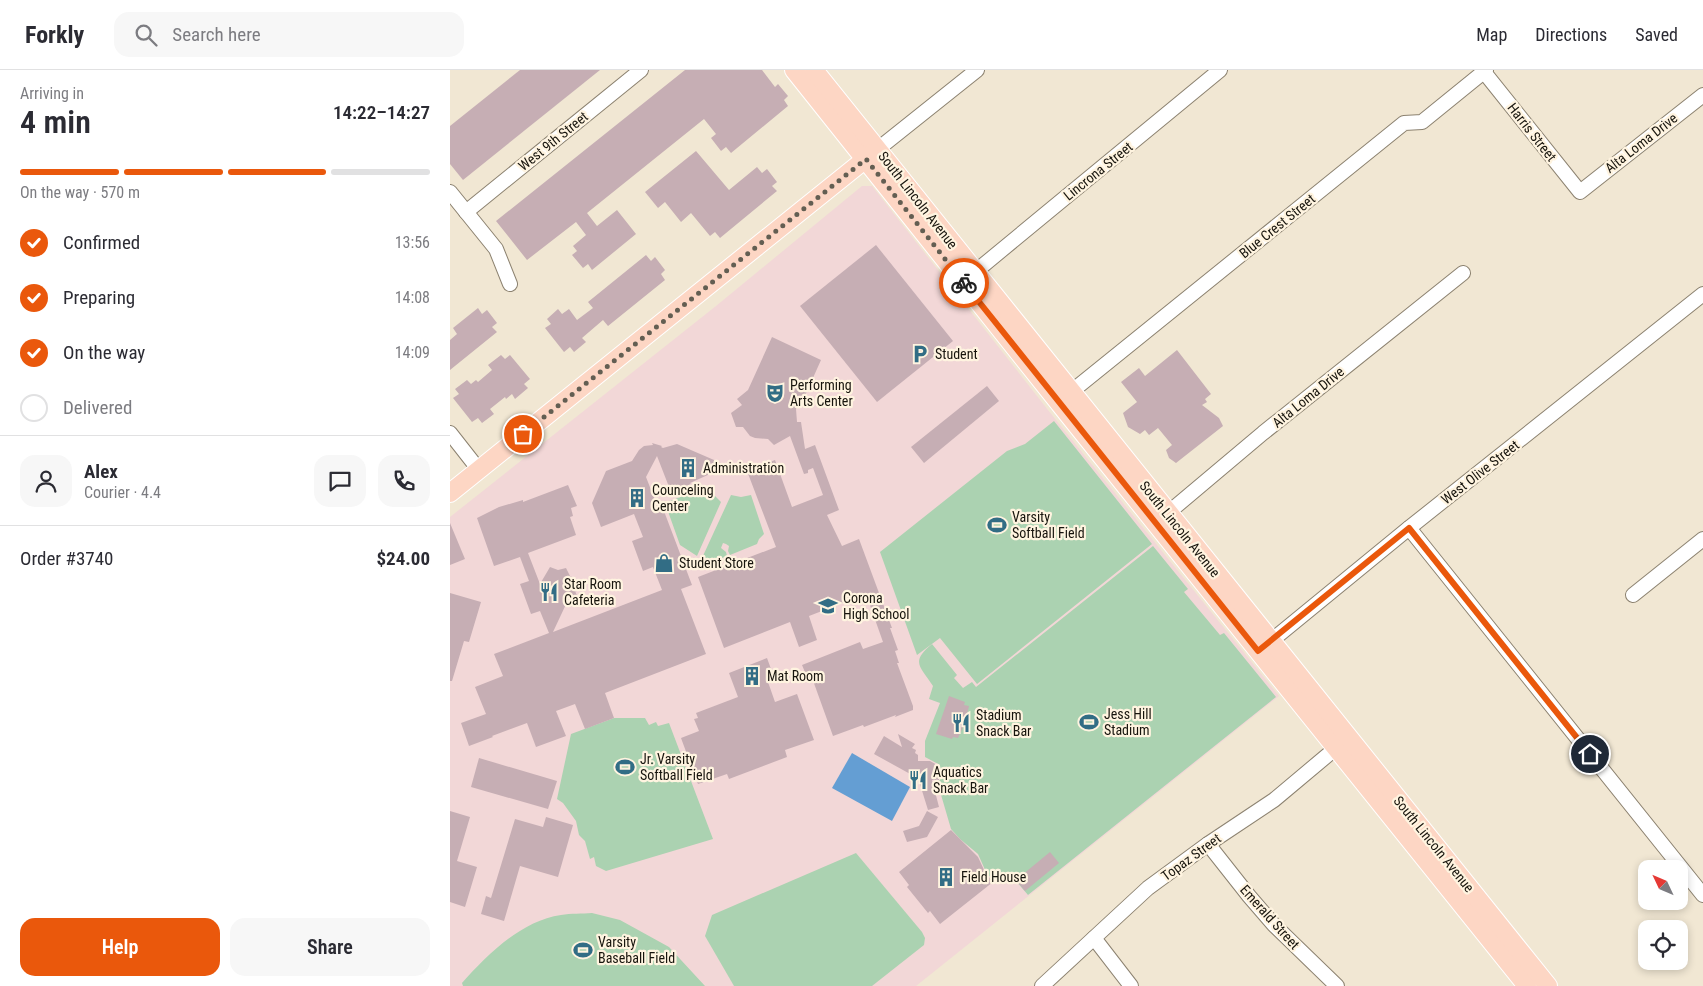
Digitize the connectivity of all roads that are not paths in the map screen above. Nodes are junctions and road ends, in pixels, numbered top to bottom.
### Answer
1 (642, 70) edge
2 (794, 70) edge
3 (814, 70) edge
4 (977, 70) edge
5 (1220, 70) edge
6 (1485, 71) edge
7 (1703, 95) edge
8 (872, 154) junction
9 (450, 192) edge
10 (1580, 192) joint
11 (466, 212) junction
12 (975, 272) junction
13 (1463, 273) dead end
14 (510, 284) dead end
15 (1703, 294) edge
16 (1071, 392) junction
17 (450, 433) edge
18 (479, 470) junction
19 (450, 493) edge
20 (1161, 518) junction
21 (1409, 528) junction
22 (1703, 539) edge
23 (1633, 595) dead end
24 (1264, 646) junction
25 (1342, 743) junction
26 (1208, 844) junction
27 (1703, 895) edge
28 (1094, 938) junction
29 (1042, 986) edge
30 (1132, 986) edge
31 (1337, 986) edge
32 (1527, 986) edge
33 (1548, 986) edge

1 - 11 street, West 9th Street
2 - 8 main road, South Lincoln Avenue
3 - 8 main road, South Lincoln Avenue
4 - 8 street
5 - 12 street, Lincrona Street
6 - 10 street, Harris Street
6 - 16 street, Blue Crest Street
7 - 10 street, Alta Loma Drive
8 - 12 main road, South Lincoln Avenue
8 - 18 main road
8 - 20 main road, South Lincoln Avenue
9 - 11 street
11 - 14 street
12 - 16 main road, South Lincoln Avenue
13 - 20 street, Alta Loma Drive
15 - 21 street, West Olive Street
16 - 20 main road, South Lincoln Avenue
17 - 18 street
18 - 19 main road
20 - 24 main road, South Lincoln Avenue
21 - 24 street, West Olive Street
21 - 27 street
22 - 23 street
24 - 25 main road, South Lincoln Avenue
25 - 26 street, Topaz Street
25 - 32 main road, South Lincoln Avenue
25 - 33 main road, South Lincoln Avenue
26 - 28 street, Topaz Street
26 - 31 street, Emerald Street
28 - 29 street, Topaz Street
28 - 30 street

